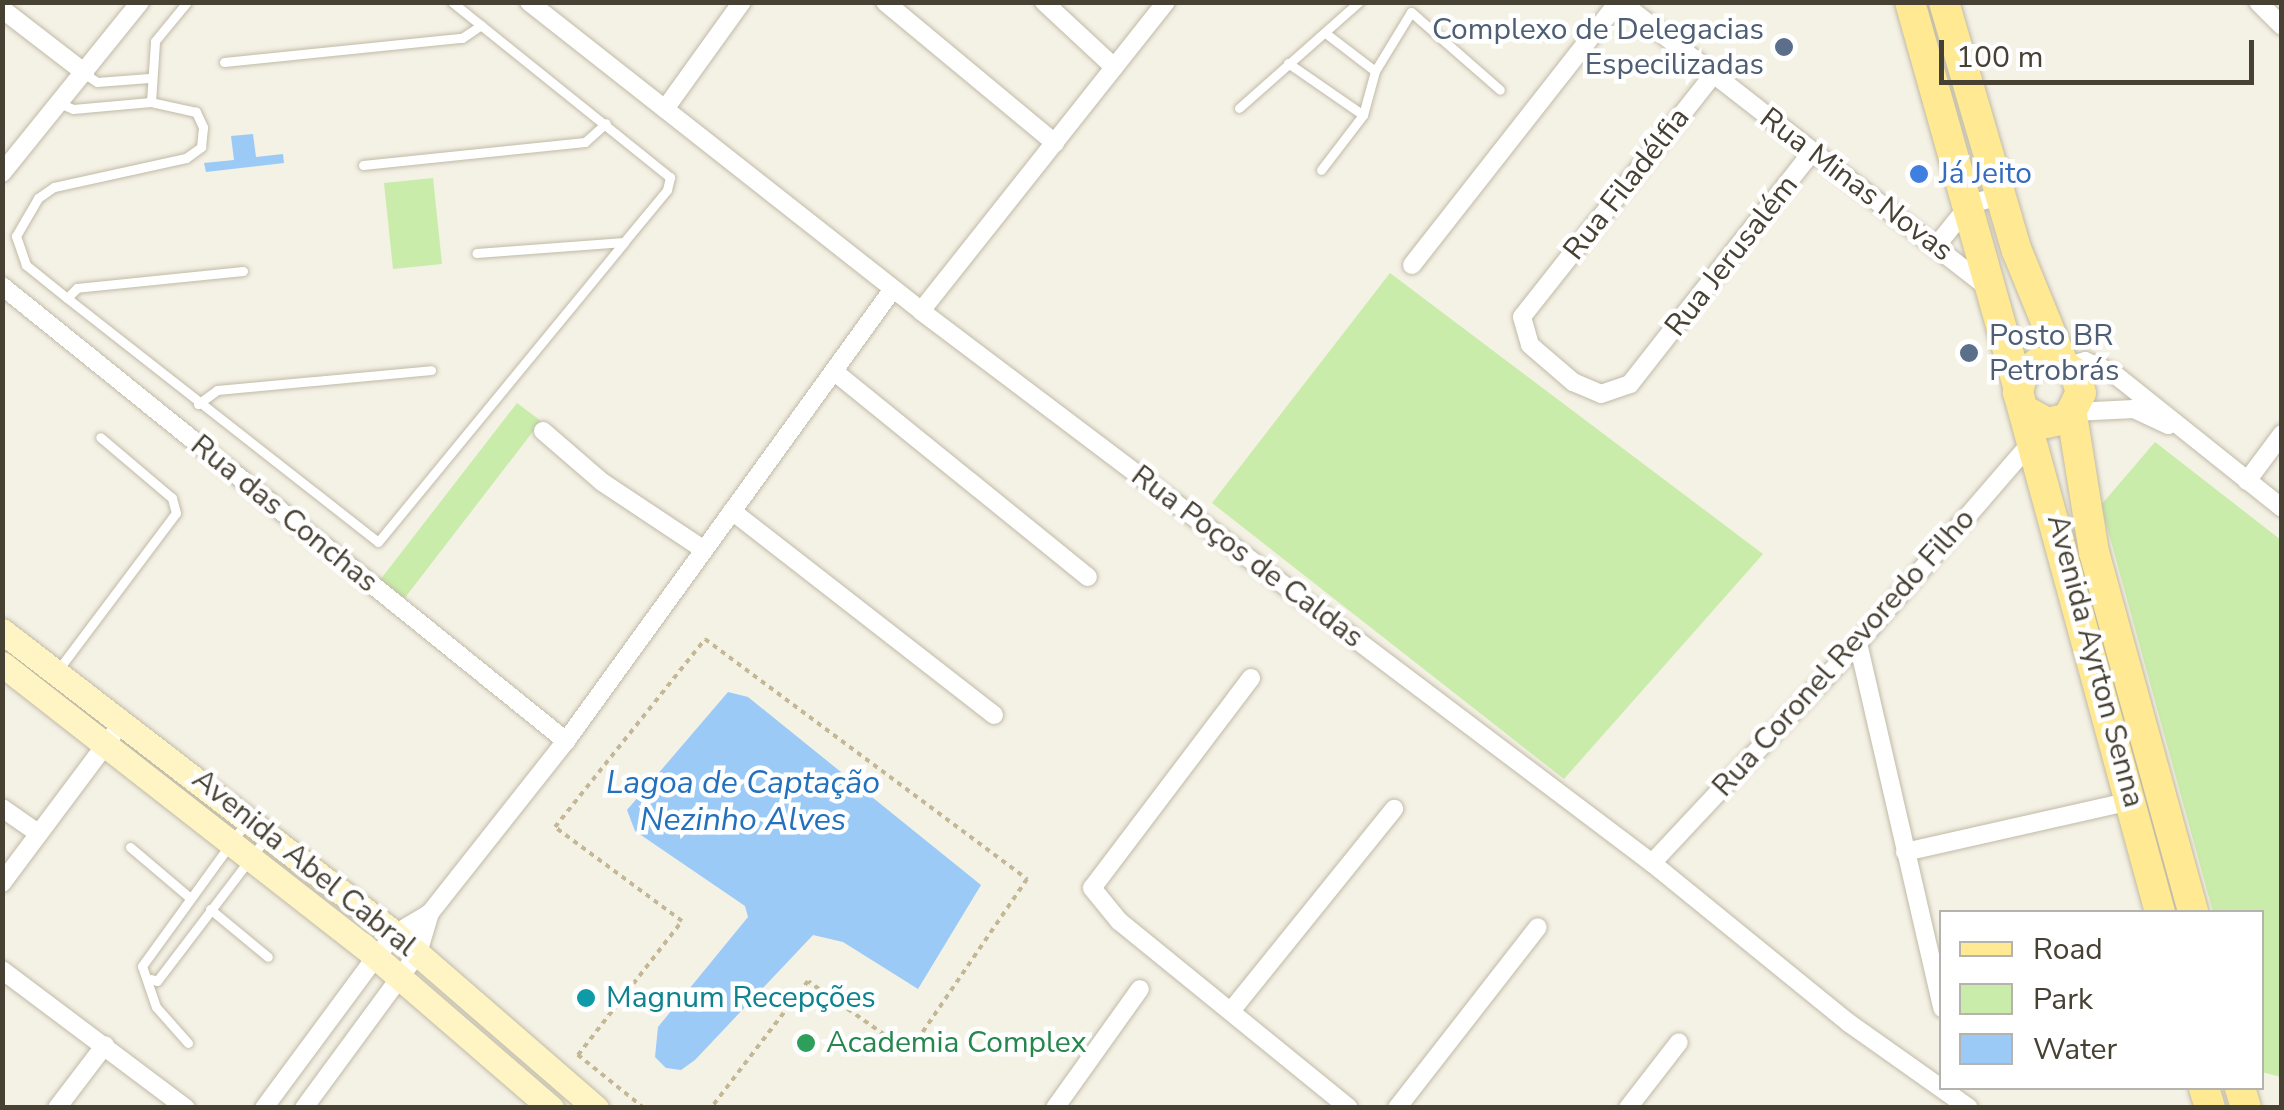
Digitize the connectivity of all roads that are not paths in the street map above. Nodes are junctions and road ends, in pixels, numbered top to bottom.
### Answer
1 (140, 2) edge
2 (187, 2) edge
3 (452, 2) edge
4 (529, 2) edge
5 (742, 2) edge
6 (885, 2) edge
7 (1044, 2) edge
8 (1166, 2) edge
9 (1359, 2) edge
10 (1620, 2) edge
11 (1910, 2) edge
12 (1944, 2) edge
13 (2258, 2) edge
14 (1412, 7) edge
15 (2, 9) edge
16 (481, 26) junction
17 (2282, 26) edge
18 (1328, 35) junction
19 (224, 62) dead end
20 (1288, 63) junction
21 (1114, 67) junction
22 (1376, 71) junction
23 (84, 74) junction
24 (1713, 75) junction
25 (149, 78) junction
26 (1500, 90) dead end
27 (151, 102) junction
28 (60, 104) junction
29 (1239, 108) dead end
30 (665, 109) junction
31 (1363, 115) junction
32 (606, 123) junction
33 (1056, 144) junction
34 (1812, 152) junction
35 (364, 165) dead end
36 (4, 170) edge
37 (1321, 170) dead end
38 (1999, 196) junction
39 (1970, 204) junction
40 (624, 242) junction
41 (1936, 245) junction
42 (476, 253) dead end
43 (1412, 265) dead end
44 (244, 271) dead end
45 (2, 286) edge
46 (897, 292) junction
47 (1996, 294) junction
48 (67, 298) junction
49 (921, 311) junction
50 (1651, 360) joint
51 (2074, 364) junction
52 (431, 370) dead end
53 (839, 377) junction
54 (198, 404) junction
55 (2025, 412) junction
56 (2073, 413) junction
57 (543, 431) dead end
58 (2282, 434) edge
59 (2192, 436) junction
60 (100, 438) dead end
61 (2247, 481) junction
62 (2282, 508) edge
63 (736, 514) junction
64 (703, 549) junction
65 (1088, 578) dead end
66 (2, 631) edge
67 (1858, 643) junction
68 (2, 664) edge
69 (57, 671) junction
70 (1251, 678) dead end
71 (994, 715) dead end
72 (126, 721) junction
73 (108, 741) junction
74 (566, 741) junction
75 (2132, 801) junction
76 (2, 808) edge
77 (1394, 809) dead end
78 (258, 826) junction
79 (38, 833) junction
80 (130, 848) dead end
81 (241, 848) junction
82 (1905, 852) junction
83 (1652, 864) junction
84 (2, 883) edge
85 (190, 897) junction
86 (210, 910) junction
87 (2159, 910) edge
88 (2191, 910) edge
89 (430, 912) junction
90 (1538, 927) dead end
91 (396, 934) junction
92 (418, 953) junction
93 (268, 957) dead end
94 (375, 958) junction
95 (2, 970) edge
96 (398, 978) junction
97 (151, 979) junction
98 (1140, 990) dead end
99 (1939, 995) edge
100 (1231, 1011) junction
101 (1679, 1042) dead end
102 (188, 1044) dead end
103 (105, 1045) junction
104 (1939, 1083) edge
105 (57, 1108) edge
106 (186, 1108) edge
107 (264, 1108) edge
108 (304, 1108) edge
109 (551, 1108) edge
110 (596, 1108) edge
111 (1055, 1108) edge
112 (1349, 1108) edge
113 (1397, 1108) edge
114 (1628, 1108) edge

1 - 23 street
2 - 25 lane
3 - 16 lane
4 - 30 street, Rua Poços de Caldas
5 - 30 street
6 - 33 street
7 - 21 street
8 - 21 street
9 - 18 lane
10 - 24 street, Rua Minas Novas
10 - 43 street
11 - 39 main road, Avenida Ayrton Senna
12 - 38 main road
13 - 17 street
14 - 22 lane
14 - 26 lane
15 - 23 street
16 - 19 lane
16 - 32 lane
18 - 20 lane
18 - 22 lane
20 - 29 lane
20 - 31 lane
21 - 33 street
22 - 31 lane
23 - 25 lane
23 - 28 street
24 - 34 street, Rua Minas Novas
24 - 50 street, Rua Filadélfia
25 - 27 lane
27 - 28 lane
27 - 48 lane
28 - 36 street
30 - 46 street, Rua Poços de Caldas
31 - 37 lane
32 - 35 lane
32 - 40 lane
33 - 49 street
34 - 41 street, Rua Minas Novas
34 - 50 street, Rua Jerusalém
38 - 39 street
38 - 51 main road
39 - 41 street
39 - 47 main road, Avenida Ayrton Senna
40 - 42 lane
40 - 54 lane
41 - 47 street, Rua Minas Novas
44 - 48 lane
45 - 74 street, Rua das Conchas
46 - 49 street, Rua Poços de Caldas
46 - 53 street
47 - 55 main road, Avenida Ayrton Senna
48 - 54 lane
49 - 83 street, Rua Poços de Caldas
51 - 55 main road
51 - 56 main road
51 - 59 street
52 - 54 lane
53 - 63 street
53 - 65 street
55 - 56 main road
55 - 67 street, Rua Coronel Revoredo Filho
55 - 75 main road, Avenida Ayrton Senna
56 - 59 street
56 - 88 main road, Avenida Ayrton Senna
57 - 64 street
58 - 61 street
59 - 61 street
60 - 69 lane
61 - 62 street
63 - 64 street
63 - 71 street
64 - 74 street
66 - 69 main road, Avenida Abel Cabral
67 - 82 street
67 - 83 street, Rua Coronel Revoredo Filho
68 - 73 main road, Avenida Abel Cabral
69 - 72 main road, Avenida Abel Cabral
70 - 100 street
72 - 73 street
72 - 78 main road, Avenida Abel Cabral
73 - 79 street
73 - 81 main road, Avenida Abel Cabral
74 - 89 street
75 - 82 street
75 - 87 main road, Avenida Ayrton Senna
76 - 79 street
77 - 100 street
78 - 81 lane
78 - 81 lane
78 - 91 main road, Avenida Abel Cabral
79 - 84 street
80 - 85 lane
81 - 85 lane
81 - 86 lane
81 - 94 main road, Avenida Abel Cabral
82 - 99 street
83 - 104 street, Rua Poços de Caldas
85 - 97 lane
86 - 93 lane
86 - 97 lane
89 - 91 street
89 - 92 street
90 - 113 street
91 - 92 main road, Avenida Abel Cabral
91 - 94 street
92 - 96 street
92 - 110 main road, Avenida Abel Cabral
94 - 96 main road, Avenida Abel Cabral
94 - 107 street
95 - 103 street
96 - 108 street
96 - 109 main road, Avenida Abel Cabral
97 - 102 lane
98 - 111 street
100 - 112 street
101 - 114 street
103 - 105 street
103 - 106 street

